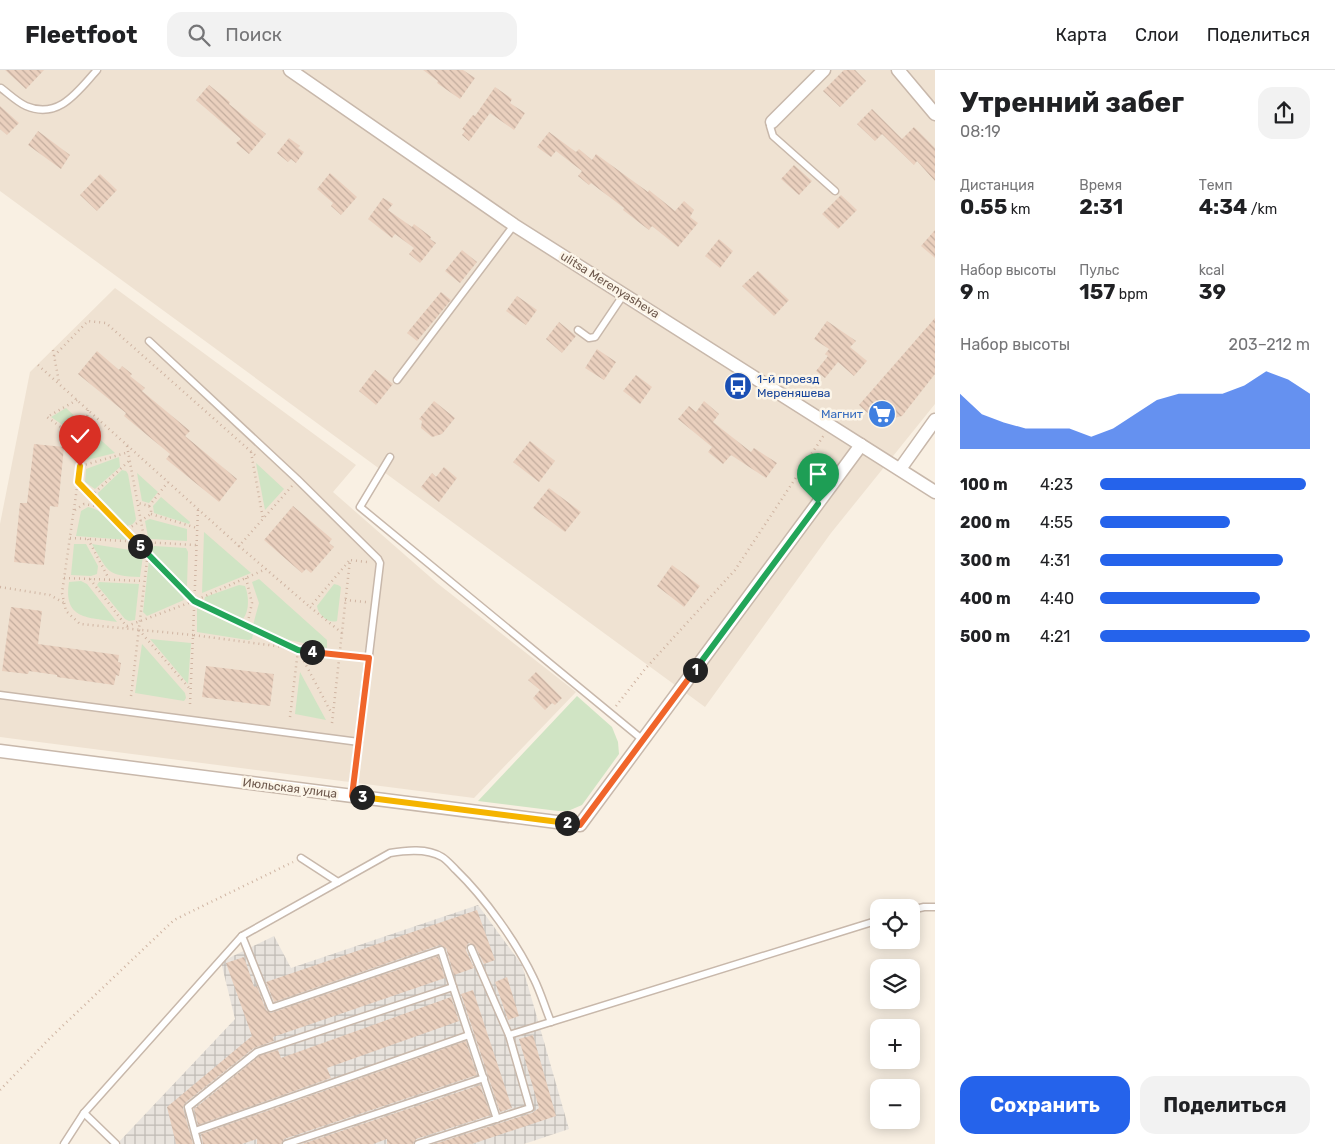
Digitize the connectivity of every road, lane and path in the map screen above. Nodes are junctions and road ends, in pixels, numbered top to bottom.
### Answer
1 (97, 70) edge
2 (290, 70) edge
3 (824, 70) edge
4 (898, 70) edge
5 (1, 88) edge
6 (935, 114) edge
7 (772, 122) joint
8 (835, 191) dead end
9 (514, 225) junction
10 (624, 294) junction
11 (578, 330) dead end
12 (149, 341) dead end
13 (53, 350) dead end
14 (54, 356) junction
15 (38, 365) dead end
16 (397, 380) dead end
17 (59, 384) junction
18 (77, 400) junction
19 (88, 410) junction
20 (935, 420) edge
21 (830, 426) junction
22 (84, 444) junction
23 (861, 445) junction
24 (127, 446) junction
25 (129, 452) junction
26 (251, 452) junction
27 (257, 457) dead end
28 (390, 457) dead end
29 (130, 460) junction
30 (80, 466) junction
31 (900, 470) junction
32 (297, 480) junction
33 (78, 482) junction
34 (168, 482) junction
35 (935, 492) edge
36 (91, 496) junction
37 (138, 503) junction
38 (149, 506) junction
39 (103, 508) junction
40 (198, 509) junction
41 (74, 510) junction
42 (151, 514) junction
43 (263, 519) junction
44 (141, 520) junction
45 (121, 527) junction
46 (197, 528) junction
47 (70, 538) junction
48 (88, 539) junction
49 (136, 542) junction
50 (147, 543) junction
51 (196, 545) junction
52 (239, 546) junction
53 (148, 554) junction
54 (350, 560) junction
55 (380, 564) junction
56 (266, 569) junction
57 (64, 578) junction
58 (246, 578) junction
59 (90, 579) junction
60 (109, 579) junction
61 (144, 581) junction
62 (0, 586) edge
63 (345, 600) junction
64 (194, 601) junction
65 (64, 603) junction
66 (376, 603) junction
67 (310, 607) junction
68 (139, 621) junction
69 (247, 626) junction
70 (127, 627) junction
71 (138, 630) junction
72 (342, 633) junction
73 (193, 635) junction
74 (298, 650) junction
75 (339, 656) junction
76 (369, 658) junction
77 (191, 690) junction
78 (0, 695) edge
79 (131, 696) dead end
80 (190, 704) dead end
81 (610, 714) junction
82 (332, 716) junction
83 (290, 718) dead end
84 (332, 723) dead end
85 (643, 740) junction
86 (359, 742) junction
87 (0, 751) edge
88 (352, 796) junction
89 (302, 858) joint
90 (338, 882) junction
91 (920, 907) edge
92 (935, 907) edge
93 (870, 923) edge
94 (242, 936) junction
95 (472, 948) dead end
96 (453, 987) junction
97 (551, 1022) junction
98 (469, 1035) junction
99 (509, 1035) junction
100 (484, 1078) junction
101 (0, 1090) edge
102 (84, 1113) junction
103 (497, 1119) junction
104 (195, 1131) junction
105 (64, 1144) edge
106 (116, 1144) edge
107 (198, 1144) edge
108 (286, 1144) edge
109 (418, 1144) edge

1 - 5 lane
2 - 9 street, ulitsa Merenyasheva
3 - 7 street
4 - 6 street
7 - 8 lane
9 - 10 street, ulitsa Merenyasheva
9 - 16 lane
10 - 11 lane
10 - 21 street, ulitsa Merenyasheva
12 - 32 lane
13 - 14 path
14 - 17 path
14 - 26 path
15 - 17 path
17 - 18 path
18 - 19 path
18 - 22 path
19 - 22 path
19 - 24 path
20 - 31 street
21 - 23 street, ulitsa Merenyasheva
21 - 81 path
22 - 30 path
23 - 31 street, ulitsa Merenyasheva
23 - 85 street
24 - 25 path
24 - 34 path
25 - 29 path
25 - 30 path
26 - 27 path
26 - 43 path
28 - 81 lane
29 - 36 path
29 - 37 path
30 - 33 path
31 - 35 street, ulitsa Merenyasheva
32 - 43 path
32 - 55 lane
33 - 36 path
33 - 41 path
34 - 38 path
34 - 40 path
36 - 39 path
37 - 38 path
37 - 44 path
38 - 42 path
39 - 41 path
39 - 45 path
40 - 46 path
40 - 52 path
41 - 47 path
42 - 44 path
42 - 46 path
43 - 52 path
44 - 45 path
44 - 50 path
45 - 49 path
46 - 51 path
47 - 48 path
47 - 57 path
48 - 49 path
48 - 60 path
49 - 50 path
49 - 53 path
50 - 51 path
50 - 53 path
51 - 64 path
52 - 56 path
53 - 61 path
53 - 64 path
54 - 55 path
54 - 63 path
54 - 67 path
55 - 66 lane
56 - 58 path
56 - 67 path
57 - 59 path
57 - 65 path
58 - 64 path
58 - 69 path
59 - 60 path
59 - 70 path
60 - 61 path
61 - 68 path
62 - 65 path
63 - 66 path
63 - 72 path
64 - 68 path
64 - 69 path
64 - 73 path
65 - 70 path
66 - 76 lane
67 - 72 path
68 - 70 path
68 - 71 path
69 - 74 path
70 - 71 path
71 - 73 path
71 - 77 path
71 - 79 path
72 - 75 path
73 - 74 path
73 - 77 path
74 - 75 path
74 - 82 path
74 - 83 path
75 - 76 path
75 - 82 path
76 - 86 lane
77 - 80 path
78 - 86 lane
81 - 85 lane
82 - 84 path
85 - 88 street, Июльская улица
86 - 88 lane
87 - 88 street, Июльская улица
89 - 90 lane
89 - 101 path
90 - 94 lane
90 - 97 lane
91 - 92 lane
93 - 97 lane
94 - 96 lane
94 - 102 lane
95 - 99 lane
96 - 98 lane
96 - 104 lane
97 - 99 lane
98 - 100 lane
98 - 104 lane
99 - 103 lane
100 - 103 lane
100 - 108 lane
102 - 105 lane
102 - 106 lane
103 - 109 lane
104 - 107 lane

